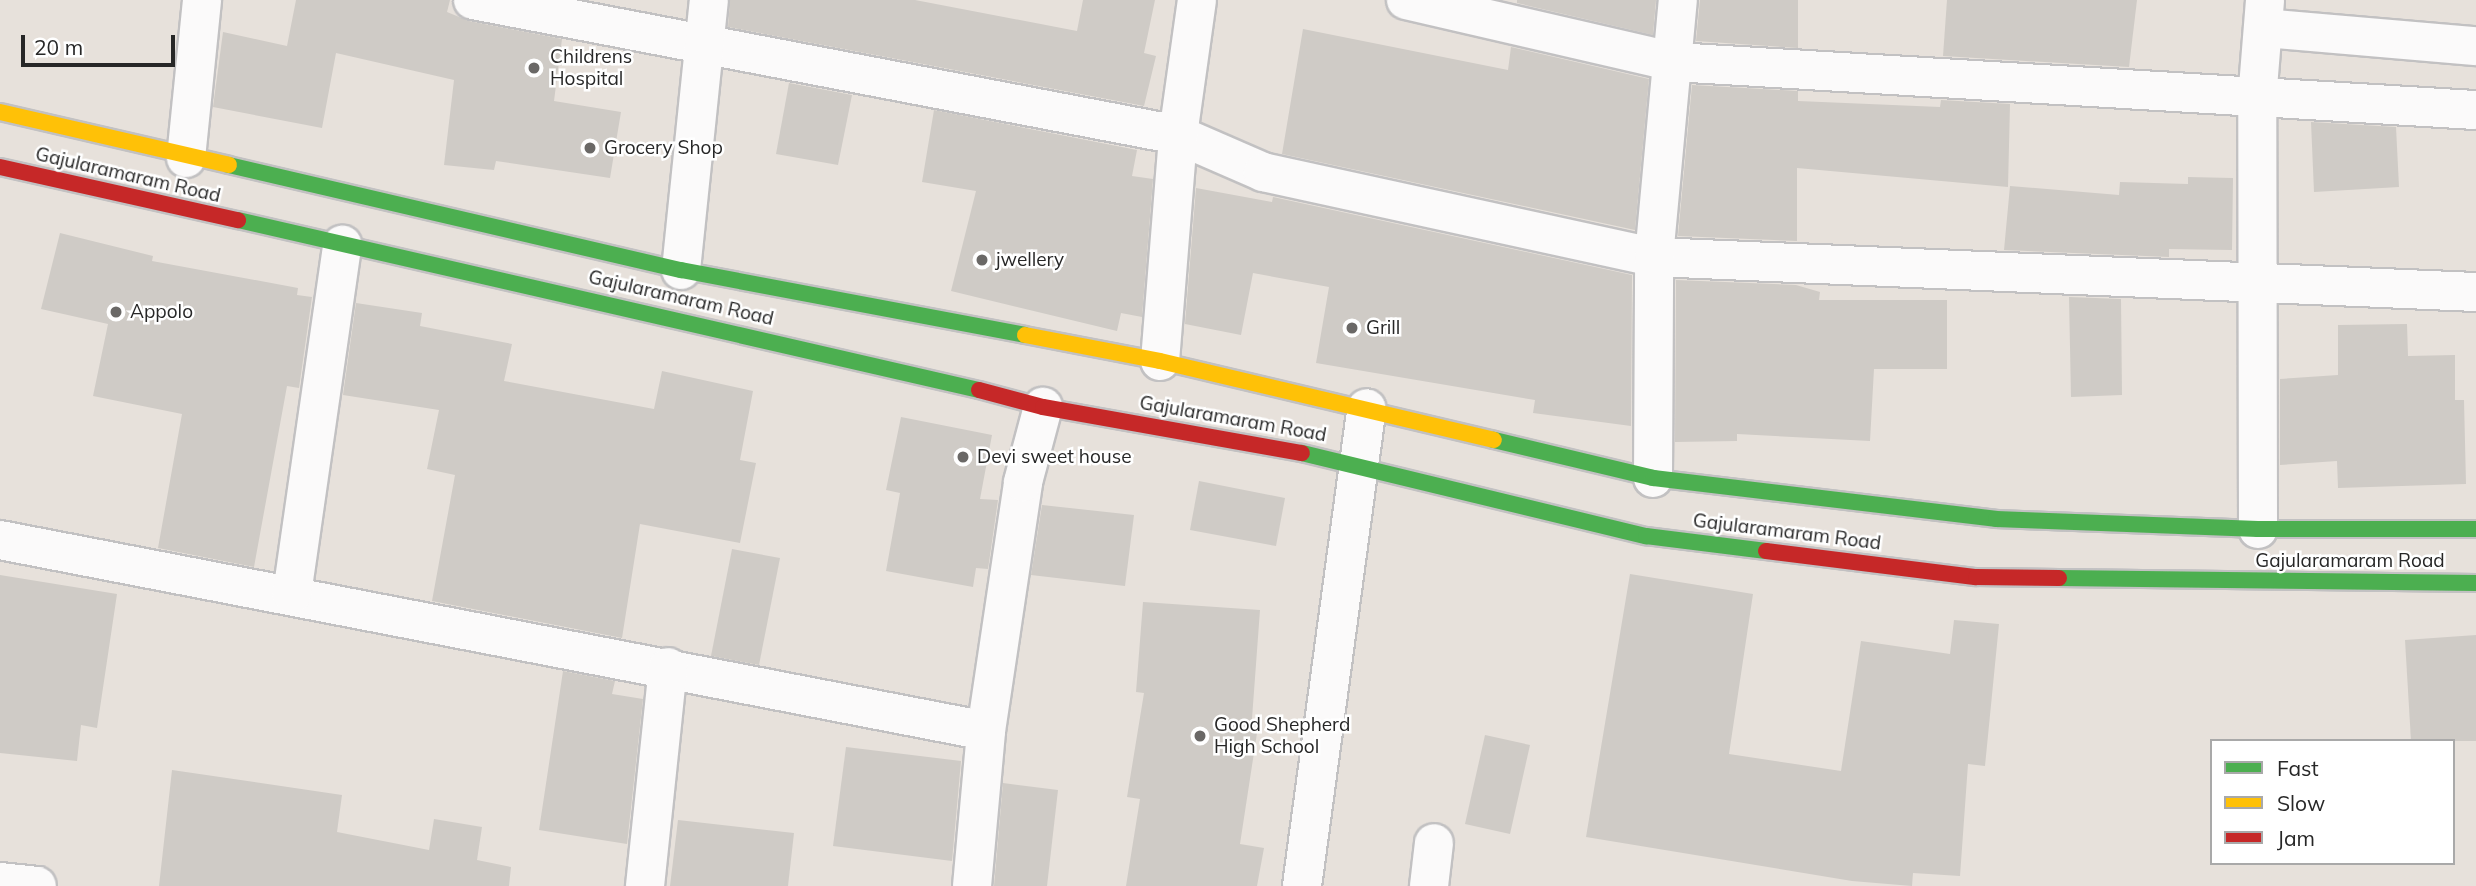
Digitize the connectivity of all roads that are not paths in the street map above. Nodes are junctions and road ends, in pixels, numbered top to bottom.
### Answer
1 (202, 0) edge
2 (473, 0) edge
3 (709, 0) edge
4 (1197, 0) edge
5 (1405, 0) edge
6 (1678, 0) edge
7 (2265, 14) edge
8 (702, 44) junction
9 (2476, 46) edge
10 (1674, 62) junction
11 (2257, 100) junction
12 (2476, 110) edge
13 (0, 112) edge
14 (1178, 135) junction
15 (186, 158) junction
16 (0, 167) edge
17 (342, 245) junction
18 (1654, 257) junction
19 (681, 270) junction
20 (2256, 283) junction
21 (2476, 292) edge
22 (1160, 360) junction
23 (1043, 407) junction
24 (1367, 408) junction
25 (1356, 461) junction
26 (1653, 478) junction
27 (2258, 529) junction
28 (2476, 529) edge
29 (0, 541) edge
30 (2476, 583) edge
31 (292, 594) junction
32 (668, 667) junction
33 (986, 732) junction
34 (1434, 843) dead end
35 (0, 882) edge
36 (37, 886) edge
37 (645, 886) edge
38 (972, 886) edge
39 (1302, 886) edge
40 (1429, 886) edge

1 - 15 street
2 - 8 street
3 - 8 street
4 - 14 street
5 - 10 street
6 - 10 street
7 - 9 street
7 - 11 street
8 - 14 street
8 - 19 street
10 - 11 street
10 - 18 street
11 - 12 street
11 - 20 street
13 - 15 main road, Gajularamaram Road
14 - 18 street
14 - 22 street
15 - 19 main road, Gajularamaram Road
16 - 17 main road, Gajularamaram Road
17 - 23 main road, Gajularamaram Road
17 - 31 street
18 - 20 street
18 - 26 street
19 - 22 main road, Gajularamaram Road
20 - 21 street
20 - 27 street
22 - 24 main road, Gajularamaram Road
23 - 25 main road, Gajularamaram Road
23 - 33 street
24 - 25 street
24 - 26 main road, Gajularamaram Road
25 - 30 main road, Gajularamaram Road
25 - 39 street
26 - 27 main road, Gajularamaram Road
27 - 28 main road, Gajularamaram Road
29 - 31 street
31 - 32 street
32 - 33 street
32 - 37 street
33 - 38 street
34 - 40 street
35 - 36 street

